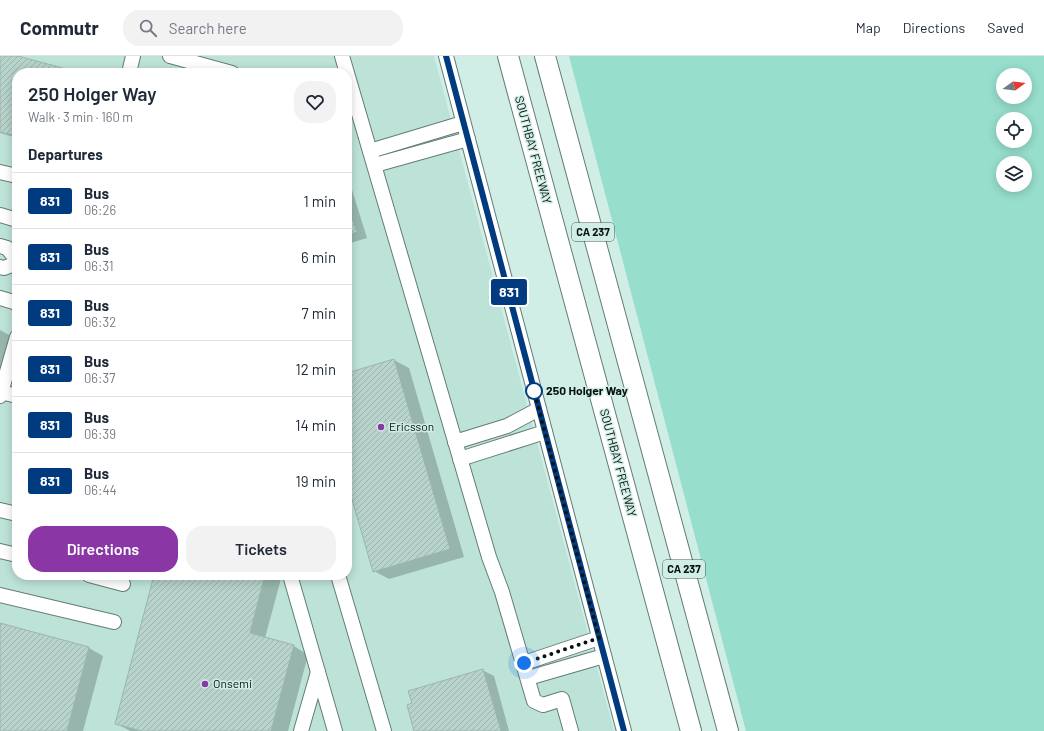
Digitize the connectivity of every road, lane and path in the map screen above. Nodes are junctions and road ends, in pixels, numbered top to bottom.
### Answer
1 (133, 56) edge
2 (170, 56) edge
3 (342, 56) edge
4 (446, 56) edge
5 (508, 56) edge
6 (545, 56) edge
7 (129, 68) edge
8 (203, 68) edge
9 (344, 68) edge
10 (352, 105) edge
11 (464, 123) junction
12 (468, 139) junction
13 (370, 150) junction
14 (375, 165) junction
15 (0, 172) edge
16 (12, 175) edge
17 (0, 215) edge
18 (12, 219) edge
19 (0, 246) edge
20 (12, 255) edge
21 (12, 264) edge
22 (0, 267) edge
23 (0, 298) edge
24 (12, 302) edge
25 (12, 354) edge
26 (0, 394) edge
27 (12, 395) edge
28 (539, 409) junction
29 (545, 432) junction
30 (455, 442) junction
31 (460, 459) junction
32 (0, 510) edge
33 (12, 513) edge
34 (0, 551) edge
35 (12, 554) edge
36 (107, 580) edge
37 (291, 580) edge
38 (339, 580) edge
39 (123, 584) dead end
40 (0, 595) edge
41 (114, 622) dead end
42 (599, 638) junction
43 (604, 656) junction
44 (524, 663) junction
45 (318, 672) junction
46 (528, 678) junction
47 (301, 731) edge
48 (335, 731) edge
49 (384, 731) edge
50 (572, 731) edge
51 (624, 731) edge
52 (692, 731) edge
53 (728, 731) edge

1 - 7 street
2 - 8 street
3 - 9 street
4 - 11 street
5 - 52 highway, SOUTHBAY FREEWAY / CA 237
6 - 53 highway, CA 237
10 - 13 street
11 - 12 street
11 - 13 street
12 - 14 street
12 - 28 street
13 - 14 street
14 - 30 street
15 - 16 street
17 - 18 street
19 - 20 street
21 - 22 street
23 - 24 street
25 - 26 street
26 - 27 street
28 - 29 street
28 - 30 street
29 - 31 street
29 - 42 street
30 - 31 street
31 - 44 street
32 - 33 street
34 - 35 street
36 - 39 street
37 - 45 street
38 - 49 street
40 - 41 street
42 - 43 street
42 - 44 street
43 - 46 street
43 - 51 street
44 - 46 street
45 - 47 street
45 - 48 street
46 - 50 street

